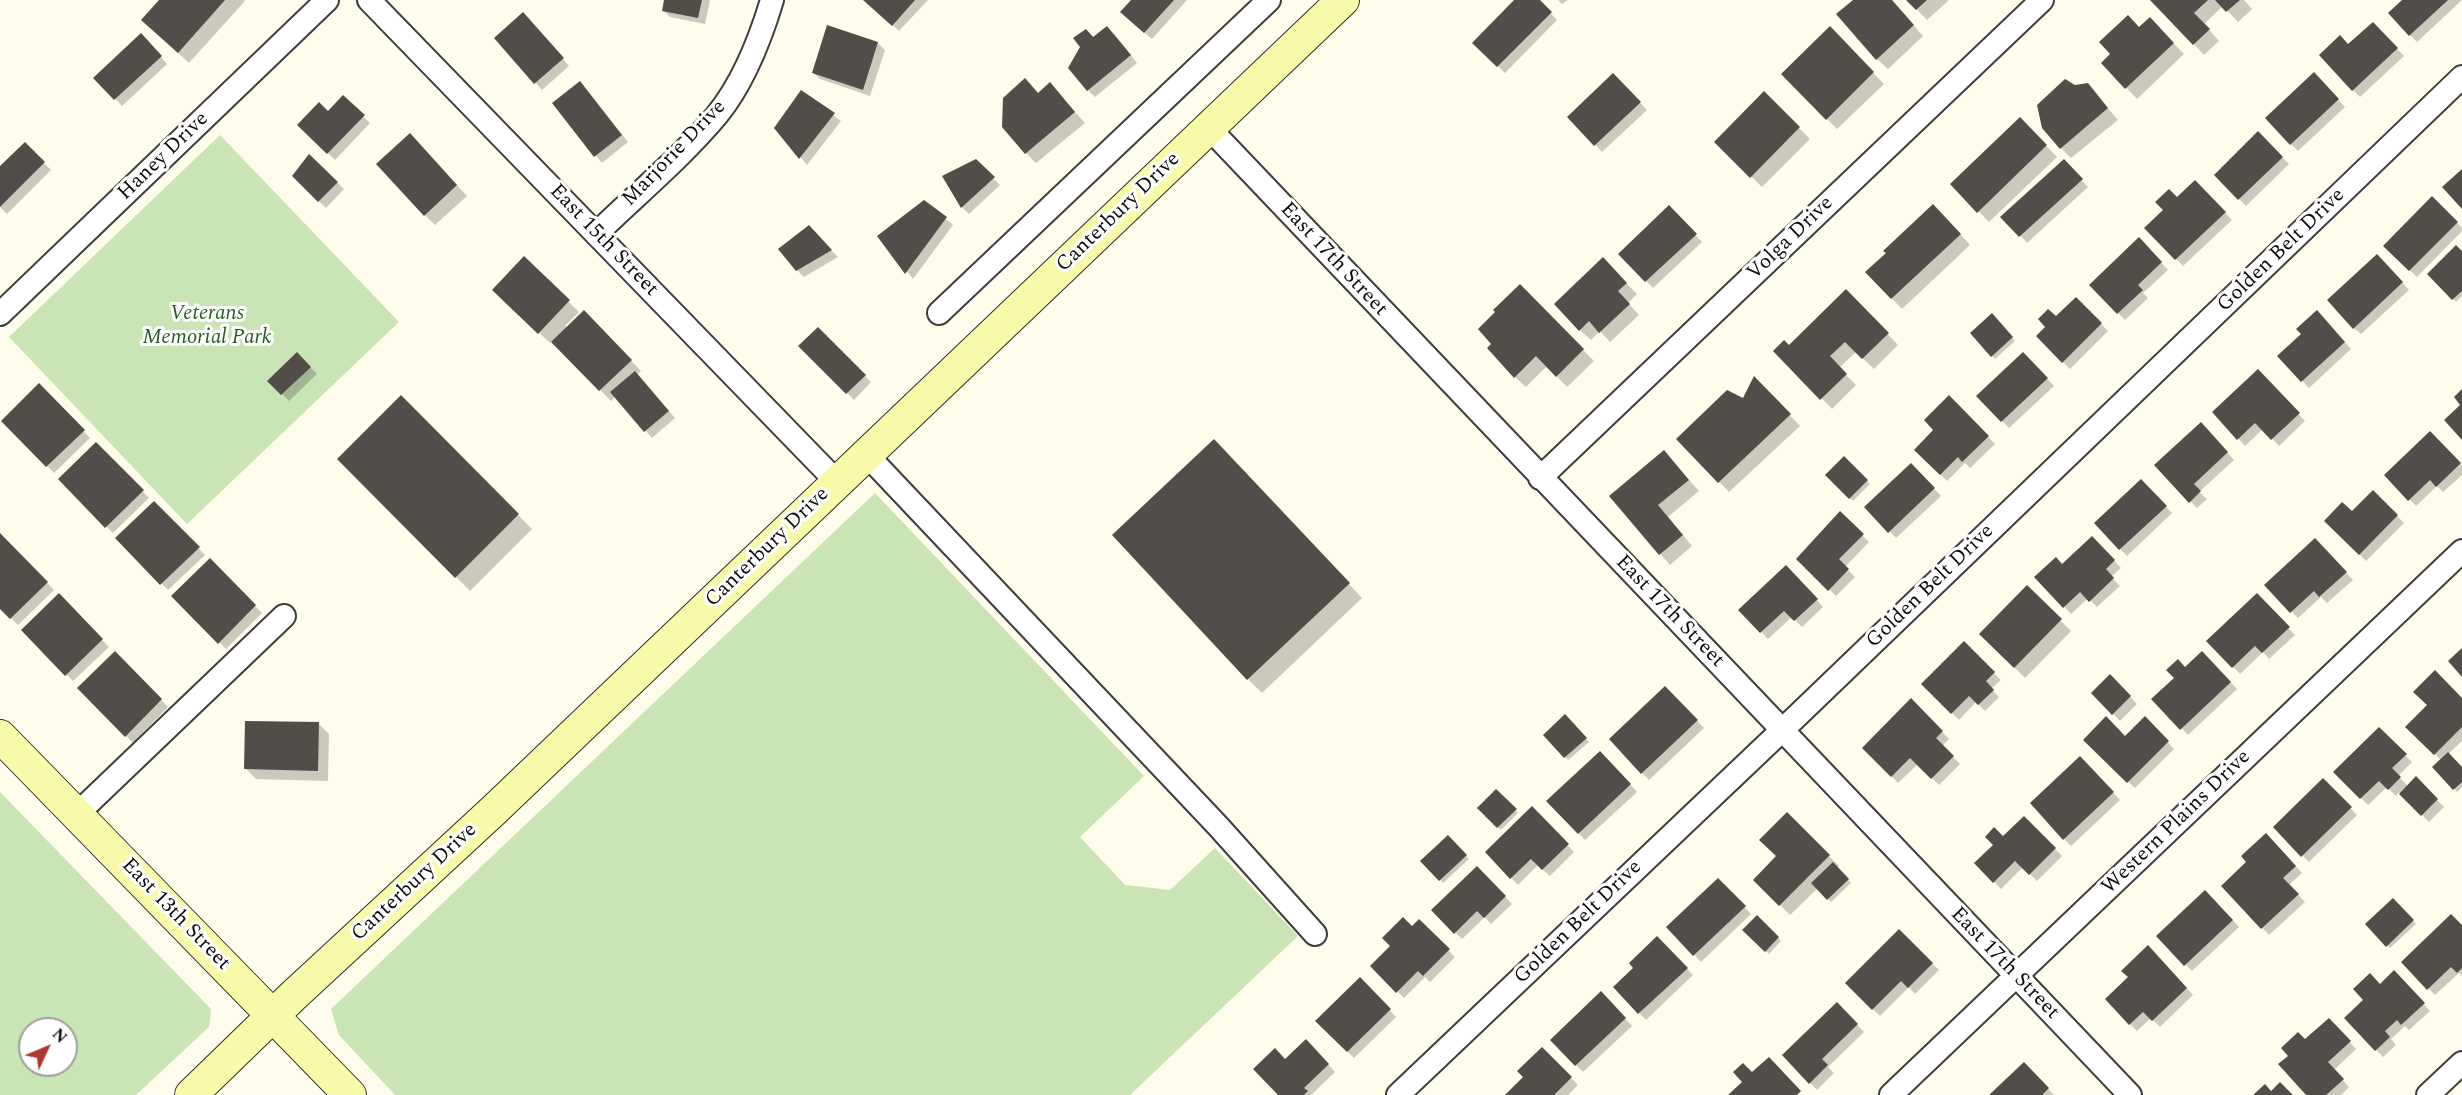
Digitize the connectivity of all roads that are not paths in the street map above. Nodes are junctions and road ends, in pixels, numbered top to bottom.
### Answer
1 (327, 0) edge
2 (369, 0) edge
3 (772, 0) edge
4 (1269, 0) edge
5 (1343, 0) edge
6 (2042, 0) edge
7 (2462, 77) edge
8 (1209, 128) junction
9 (596, 234) junction
10 (0, 314) edge
11 (939, 314) dead end
12 (866, 454) junction
13 (1540, 478) junction
14 (837, 482) junction
15 (2462, 551) edge
16 (284, 616) dead end
17 (1782, 731) junction
18 (0, 736) edge
19 (77, 814) junction
20 (1315, 934) dead end
21 (2016, 977) junction
22 (273, 1015) junction
23 (2462, 1062) edge
24 (191, 1095) edge
25 (350, 1095) edge
26 (1398, 1095) edge
27 (1891, 1095) edge
28 (2130, 1095) edge
29 (2428, 1095) edge

1 - 10 street, Haney Drive
2 - 9 street, East 15th Street
3 - 9 street, Marjorie Drive
4 - 11 street
5 - 8 main road, Canterbury Drive
6 - 13 street, Volga Drive
7 - 17 street, Golden Belt Drive
8 - 12 main road, Canterbury Drive
8 - 13 street, East 17th Street
9 - 14 street, East 15th Street
12 - 14 main road, Canterbury Drive
12 - 20 street
13 - 17 street, East 17th Street
14 - 22 main road, Canterbury Drive
15 - 21 street, Western Plains Drive
16 - 19 street
17 - 21 street, East 17th Street
17 - 26 street, Golden Belt Drive
18 - 19 main road, East 13th Street
19 - 22 main road, East 13th Street
21 - 27 street, Western Plains Drive
21 - 28 street, East 17th Street
22 - 24 main road, Canterbury Drive
22 - 25 main road, East 13th Street
23 - 29 street

